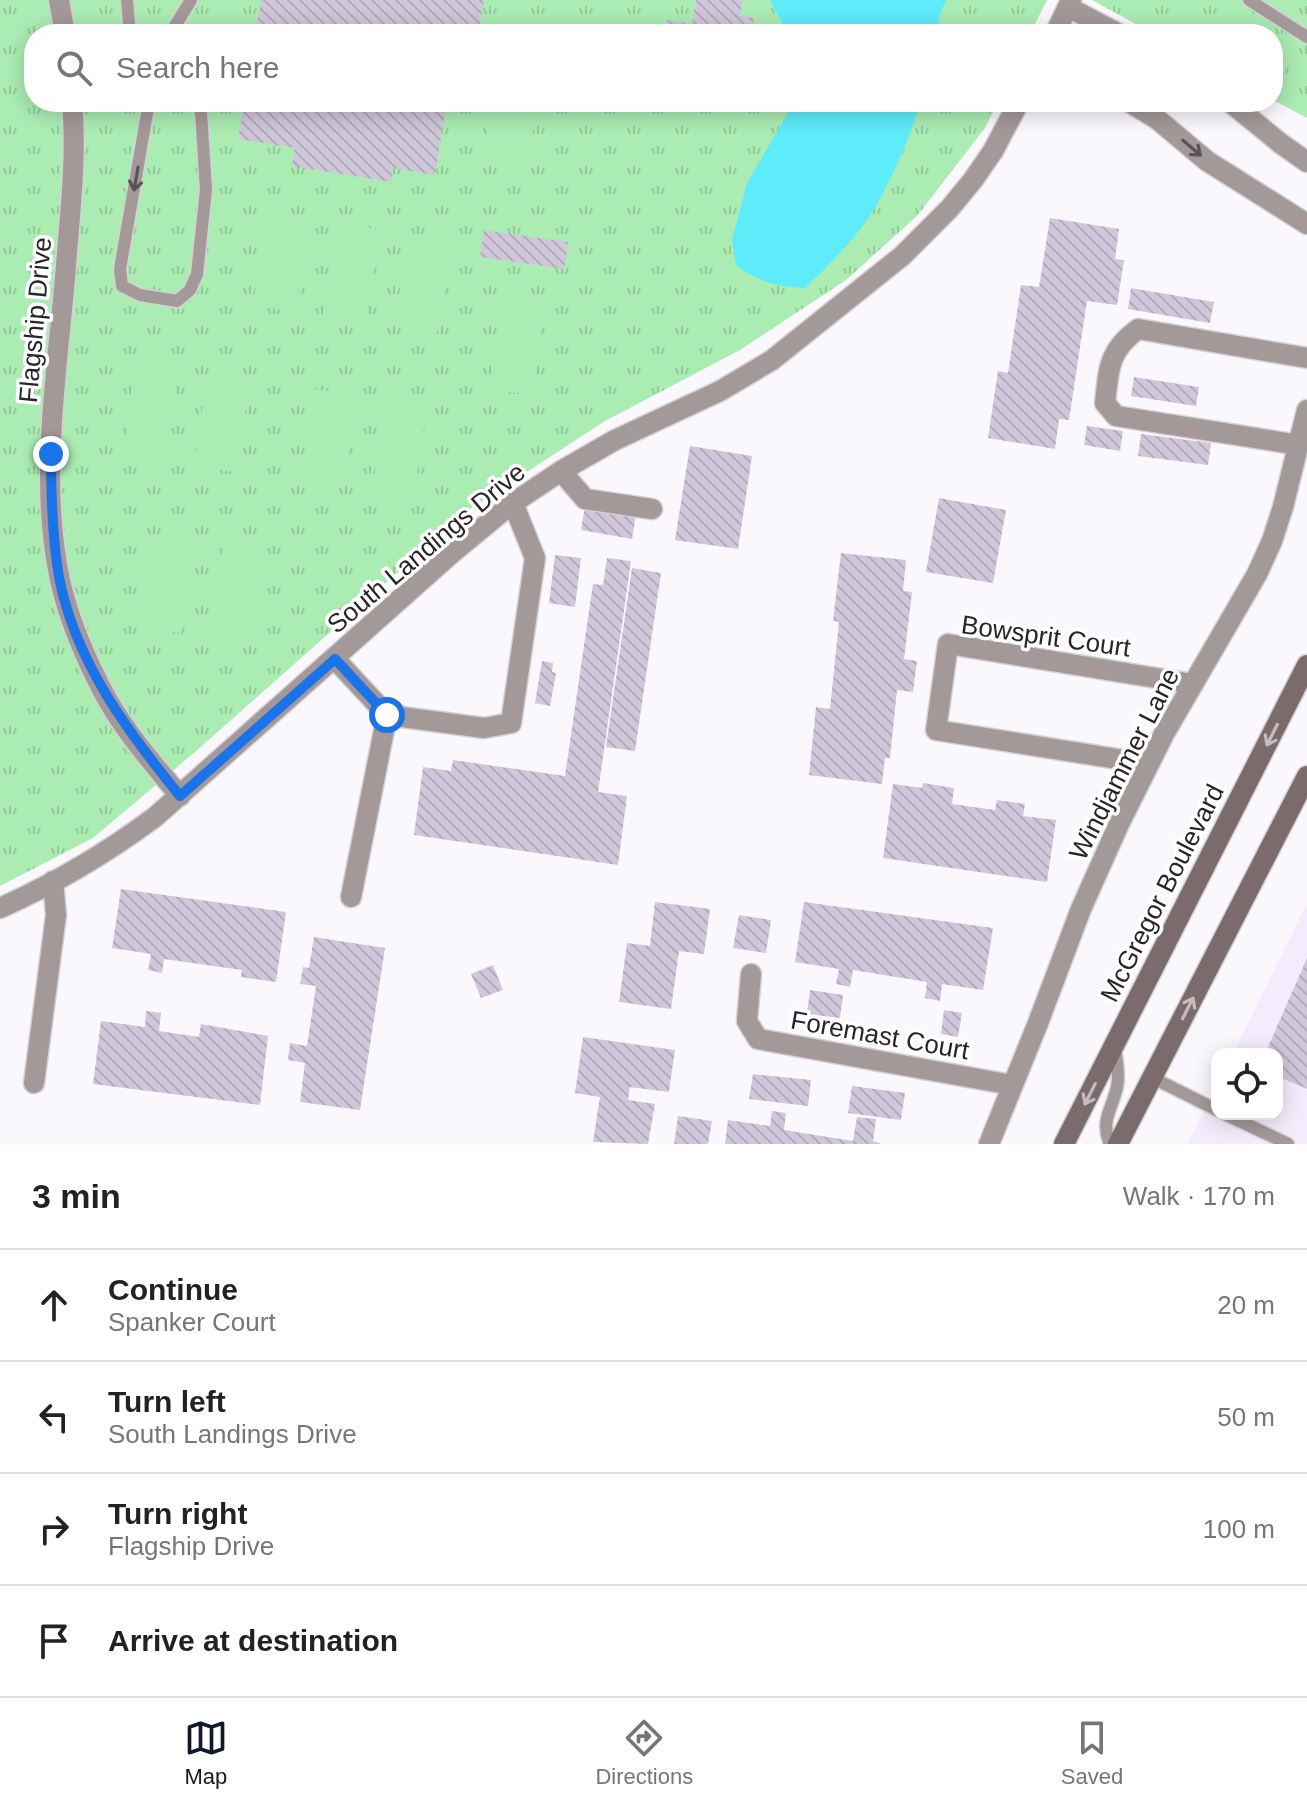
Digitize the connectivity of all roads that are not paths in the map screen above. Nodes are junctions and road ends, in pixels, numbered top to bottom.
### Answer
1 (59, 0) edge
2 (127, 0) edge
3 (191, 0) edge
4 (1249, 0) edge
5 (1070, 4) edge
6 (63, 24) edge
7 (129, 24) edge
8 (176, 24) edge
9 (1060, 24) edge
10 (1103, 24) edge
11 (1307, 37) edge
12 (72, 112) edge
13 (147, 112) edge
14 (201, 112) edge
15 (1014, 112) edge
16 (1145, 112) edge
17 (1242, 112) edge
18 (1307, 162) edge
19 (1307, 224) edge
20 (1307, 358) edge
21 (1307, 410) edge
22 (1299, 445) junction
23 (561, 471) junction
24 (513, 503) junction
25 (652, 509) dead end
26 (335, 659) junction
27 (1307, 665) edge
28 (1193, 684) junction
29 (387, 715) junction
30 (1149, 764) junction
31 (1307, 776) edge
32 (180, 796) junction
33 (53, 881) junction
34 (351, 897) dead end
35 (0, 908) edge
36 (751, 974) dead end
37 (1115, 1044) junction
38 (1153, 1078) junction
39 (34, 1083) dead end
40 (1012, 1085) junction
41 (1211, 1107) edge
42 (1237, 1120) edge
43 (989, 1144) edge
44 (1064, 1144) edge
45 (1110, 1144) edge
46 (1118, 1144) edge
47 (1287, 1144) edge

1 - 6 street
2 - 7 lane
3 - 8 lane
4 - 11 lane
5 - 9 street
5 - 10 street
12 - 32 street, Flagship Drive
13 -> 14 lane
15 - 23 street, South Landings Drive
16 -> 19 street
17 - 18 street
20 - 22 street
21 - 22 street, Windjammer Lane
22 - 28 street, Windjammer Lane
23 - 24 street, South Landings Drive
23 - 25 street
24 - 26 street, South Landings Drive
24 - 29 street
26 - 29 street
26 - 32 street, South Landings Drive
27 -> 37 main road, McGregor Boulevard
28 - 30 street, Windjammer Lane
28 - 30 street, Bowsprit Court
29 - 34 street
30 - 40 street, Windjammer Lane
38 -> 31 main road
32 - 33 street, South Landings Drive
33 - 35 street, South Landings Drive
33 - 39 street
36 - 40 street, Foremast Court
37 -> 44 main road, McGregor Boulevard
37 - 45 lane
38 - 41 lane
38 - 46 main road
40 - 43 street, Windjammer Lane
42 - 47 lane

